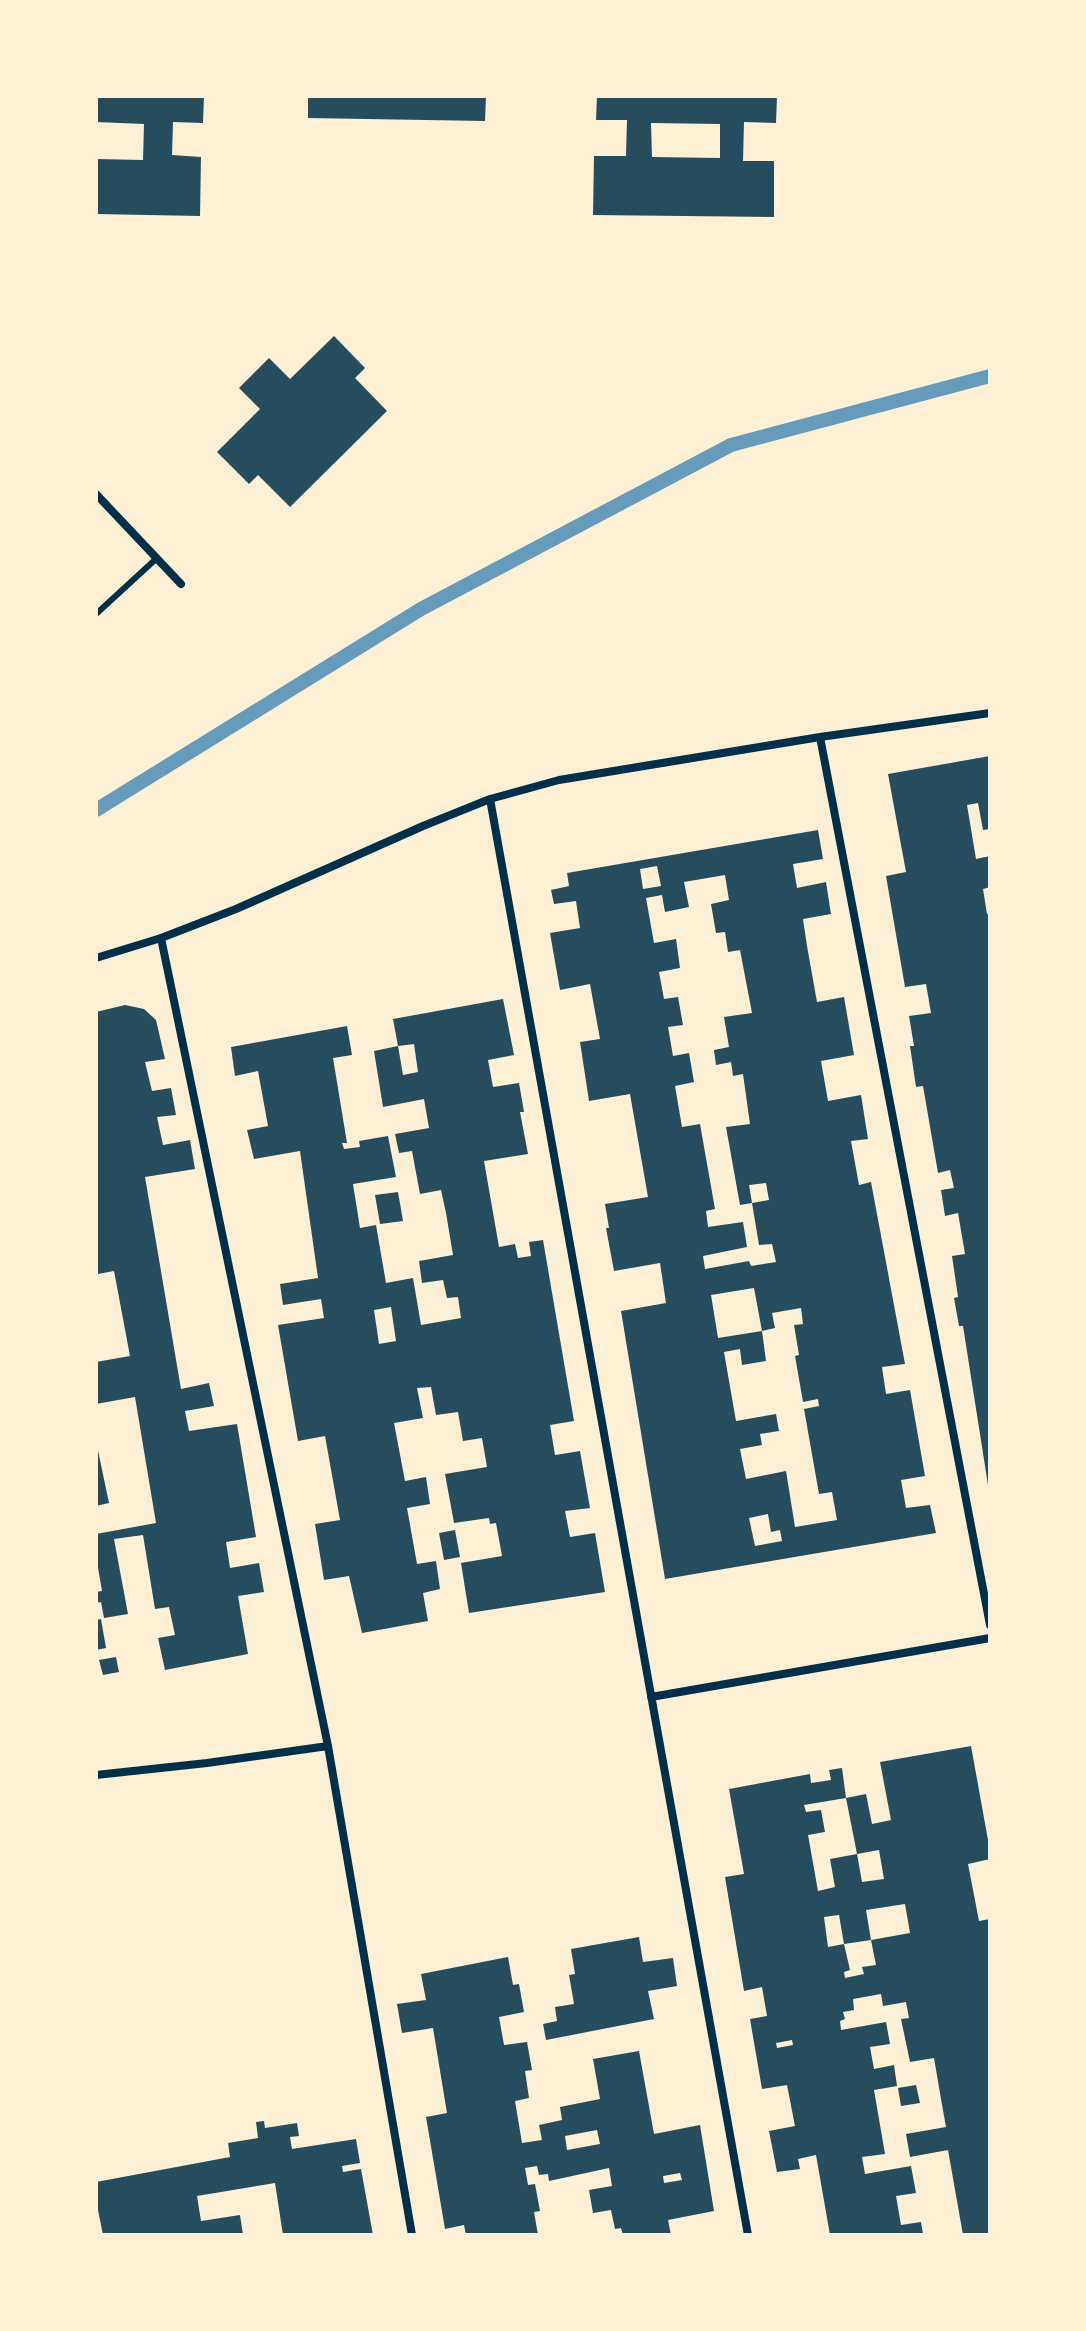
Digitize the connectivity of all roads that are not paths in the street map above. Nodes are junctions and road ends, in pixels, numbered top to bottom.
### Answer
1 (96, 494) edge
2 (157, 558) junction
3 (181, 584) dead end
4 (96, 614) edge
5 (990, 713) edge
6 (820, 737) junction
7 (490, 799) junction
8 (161, 938) junction
9 (96, 958) edge
10 (990, 1625) edge
11 (990, 1638) edge
12 (651, 1697) junction
13 (328, 1746) junction
14 (96, 1775) edge
15 (412, 2235) edge
16 (748, 2235) edge

1 - 2 street
2 - 3 street
2 - 4 lane
5 - 6 street
6 - 7 street
6 - 10 street
7 - 8 street
7 - 12 street
8 - 9 street
8 - 13 street
11 - 12 street
12 - 16 street
13 - 14 street
13 - 15 street

